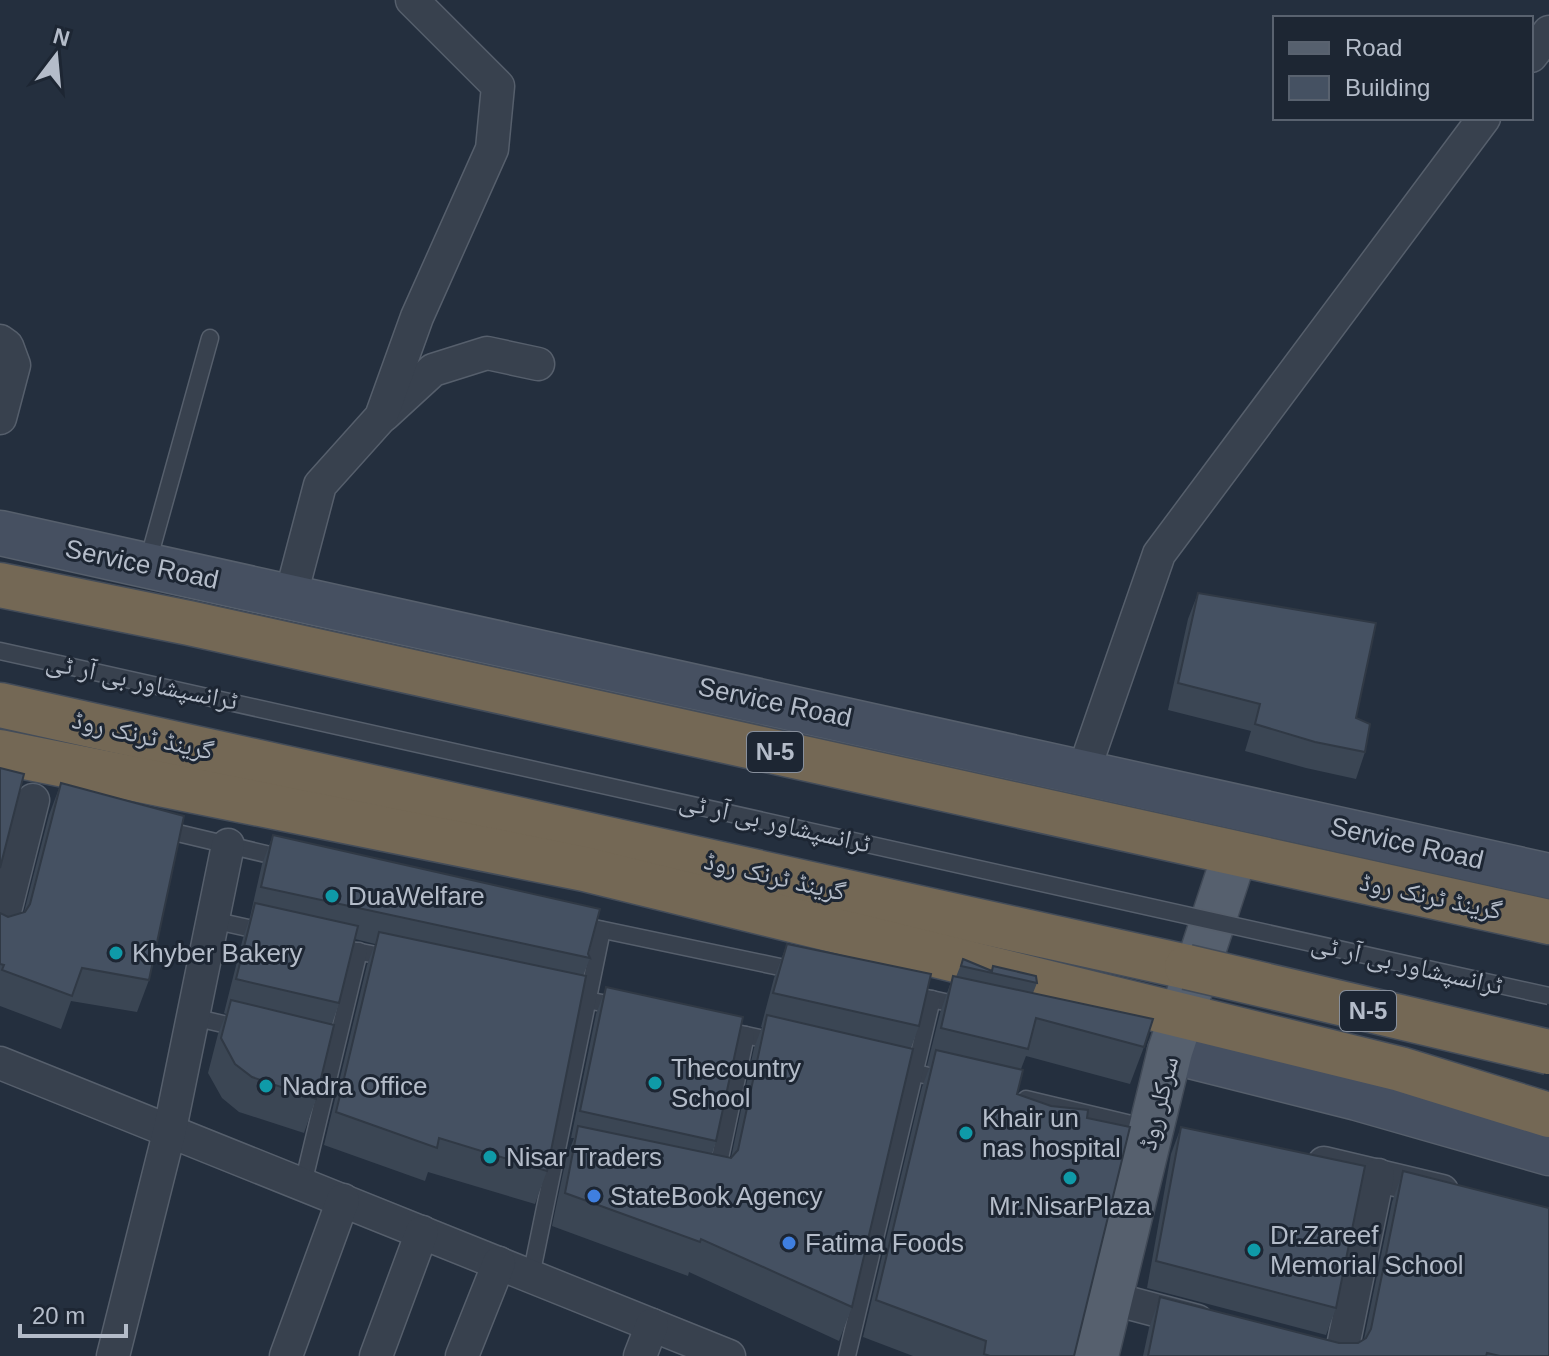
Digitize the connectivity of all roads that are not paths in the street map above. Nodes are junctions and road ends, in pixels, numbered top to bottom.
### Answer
1 (412, 0) edge
2 (1549, 32) edge
3 (1533, 53) edge
4 (1483, 120) edge
5 (210, 338) dead end
6 (0, 341) edge
7 (538, 364) dead end
8 (381, 417) junction
9 (0, 418) edge
10 (0, 533) edge
11 (146, 566) junction
12 (0, 585) edge
13 (291, 595) junction
14 (0, 651) edge
15 (0, 705) edge
16 (0, 752) edge
17 (1084, 770) junction
18 (31, 799) dead end
19 (138, 824) edge
20 (228, 845) junction
21 (1235, 854) junction
22 (304, 863) edge
23 (1549, 876) edge
24 (212, 920) junction
25 (556, 920) edge
26 (1543, 927) edge
27 (602, 930) junction
28 (0, 931) edge
29 (286, 936) edge
30 (315, 942) edge
31 (359, 951) junction
32 (405, 961) edge
33 (815, 974) edge
34 (542, 990) edge
35 (888, 990) edge
36 (1549, 996) edge
37 (932, 999) junction
38 (588, 1000) junction
39 (977, 1009) edge
40 (645, 1013) edge
41 (193, 1017) junction
42 (703, 1025) edge
43 (264, 1034) edge
44 (746, 1035) junction
45 (1169, 1039) junction
46 (792, 1045) edge
47 (1549, 1052) edge
48 (868, 1062) edge
49 (0, 1063) edge
50 (914, 1073) junction
51 (959, 1083) edge
52 (1003, 1094) edge
53 (1538, 1103) edge
54 (170, 1129) junction
55 (1169, 1131) junction
56 (1549, 1153) edge
57 (1290, 1156) edge
58 (1378, 1175) junction
59 (701, 1178) edge
60 (303, 1184) junction
61 (343, 1200) junction
62 (1478, 1200) edge
63 (422, 1232) junction
64 (499, 1263) junction
65 (531, 1276) junction
66 (1110, 1298) junction
67 (652, 1325) junction
68 (1228, 1329) edge
69 (1330, 1355) edge
70 (113, 1356) edge
71 (286, 1356) edge
72 (376, 1356) edge
73 (462, 1356) edge
74 (640, 1356) edge
75 (729, 1356) edge
76 (847, 1356) edge
77 (1096, 1356) edge

1 - 8 street
2 - 3 street
4 - 17 street
5 - 11 lane
6 - 9 street
7 - 8 street
8 - 13 street
10 - 11 street, Service Road
11 - 13 street, Service Road
12 - 21 highway, گرینڈ ٹرنک روڈ / N-5
13 - 17 street, Service Road
14 - 36 lane, ٹرانسپشاور بی آر ٹی, bridge
15 - 47 highway, گرینڈ ٹرنک روڈ / N-5, bridge
16 - 45 highway
17 - 23 street, Service Road
18 - 28 street
19 - 20 lane
20 - 22 lane
20 - 24 street
21 - 26 highway, گرینڈ ٹرنک روڈ / N-5
21 - 45 main road, سرکلر روڈ
24 - 29 lane
24 - 41 street
25 - 27 lane
27 - 33 lane
27 - 38 lane
30 - 31 lane
31 - 32 lane
31 - 60 lane
34 - 38 lane
35 - 37 lane
37 - 39 lane
37 - 50 lane
38 - 40 lane
38 - 65 lane
41 - 43 lane
41 - 54 street
42 - 44 lane
44 - 46 lane
44 - 59 lane
45 - 53 highway
45 - 55 main road, سرکلر روڈ
45 - 56 street
48 - 50 lane
49 - 54 street
50 - 51 lane
50 - 76 lane
52 - 55 lane
54 - 60 street
54 - 70 street
55 - 66 main road, سرکلر روڈ
57 - 58 street
58 - 62 street
58 - 69 street
60 - 61 street
61 - 63 street
61 - 71 street
63 - 64 street
63 - 72 street
64 - 65 street
64 - 73 street
65 - 67 street
66 - 68 street
66 - 77 main road, سرکلر روڈ
67 - 74 street
67 - 75 street

